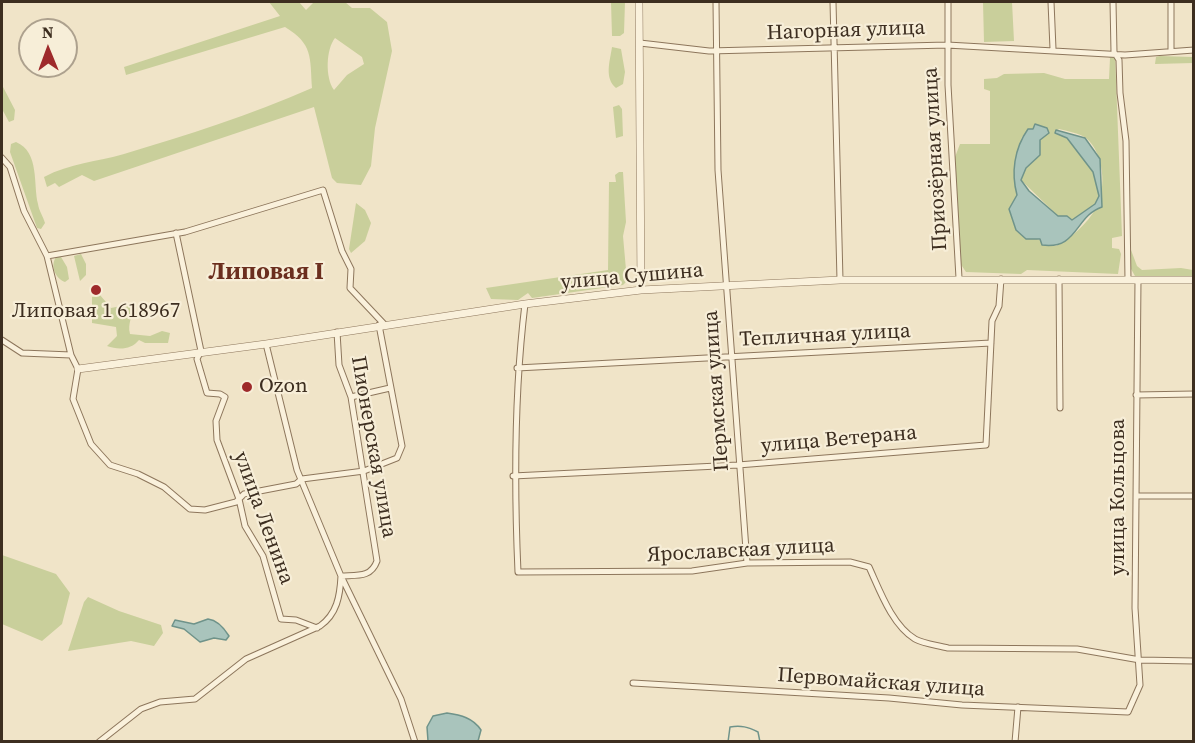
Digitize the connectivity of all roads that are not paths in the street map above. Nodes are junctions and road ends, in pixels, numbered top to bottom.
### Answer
1 (639, 2) edge
2 (716, 2) edge
3 (833, 2) edge
4 (948, 2) edge
5 (1051, 2) edge
6 (1113, 2) edge
7 (1171, 2) edge
8 (640, 44) junction
9 (947, 45) junction
10 (835, 48) junction
11 (1053, 49) junction
12 (1171, 50) junction
13 (1194, 50) edge
14 (716, 51) junction
15 (1114, 52) junction
16 (2, 158) edge
17 (176, 233) junction
18 (47, 256) junction
19 (959, 278) junction
20 (1001, 279) junction
21 (1059, 279) junction
22 (840, 280) junction
23 (1128, 280) junction
24 (1138, 280) junction
25 (1194, 280) edge
26 (727, 286) junction
27 (641, 290) junction
28 (525, 304) junction
29 (382, 325) junction
30 (337, 332) junction
31 (2, 340) edge
32 (991, 343) junction
33 (266, 344) junction
34 (201, 351) junction
35 (71, 355) junction
36 (731, 358) junction
37 (517, 368) junction
38 (78, 369) junction
39 (390, 388) junction
40 (1194, 394) edge
41 (1136, 395) junction
42 (351, 397) junction
43 (1060, 408) dead end
44 (738, 465) junction
45 (364, 471) junction
46 (513, 476) junction
47 (302, 479) junction
48 (1194, 495) edge
49 (1138, 496) junction
50 (238, 499) junction
51 (747, 563) junction
52 (341, 576) junction
53 (317, 628) junction
54 (1140, 660) junction
55 (1194, 661) edge
56 (633, 683) dead end
57 (1018, 707) junction
58 (1128, 712) joint
59 (99, 741) edge
60 (415, 741) edge
61 (1015, 741) edge

1 - 8 street
2 - 14 street, Пермская улица
3 - 10 street
4 - 9 street, Приозёрная улица
5 - 11 street
6 - 15 street
7 - 12 street
8 - 14 street, Нагорная улица
8 - 27 street
9 - 10 street, Нагорная улица
9 - 11 street, Нагорная улица
9 - 19 street, Приозёрная улица
10 - 14 street, Нагорная улица
10 - 22 street
11 - 15 street, Нагорная улица
12 - 13 street, Нагорная улица
12 - 15 street, Нагорная улица
14 - 26 street, Пермская улица
15 - 23 street
16 - 18 street
17 - 18 street
17 - 29 street
17 - 34 street, улица Ленина
18 - 35 street
19 - 20 street, улица Сушина
19 - 22 street, улица Сушина
20 - 21 street, улица Сушина
20 - 32 street
21 - 23 street, улица Сушина
21 - 43 street
22 - 26 street, улица Сушина
23 - 24 street, улица Сушина
24 - 25 street, улица Сушина
24 - 41 street, улица Кольцова
26 - 27 street, улица Сушина
26 - 36 street, Пермская улица
27 - 28 street, улица Сушина
28 - 29 street, улица Сушина
28 - 37 street
29 - 30 street, улица Сушина
29 - 39 street
30 - 33 street, улица Сушина
30 - 42 street, Пионерская улица
31 - 35 street
32 - 36 street, Тепличная улица
32 - 44 street, улица Ветерана
33 - 34 street, улица Сушина
33 - 47 street
34 - 38 street, улица Сушина
34 - 50 street, улица Ленина
35 - 38 street
36 - 37 street, Тепличная улица
36 - 44 street, Пермская улица
37 - 46 street
38 - 50 street
39 - 42 street
39 - 45 street
40 - 41 street
41 - 49 street, улица Кольцова
42 - 45 street, Пионерская улица
44 - 46 street, улица Ветерана
44 - 51 street, Пермская улица
45 - 47 street
45 - 52 street, Пионерская улица
46 - 51 street, Ярославская улица
47 - 50 street
47 - 52 street
48 - 49 street
49 - 54 street, улица Кольцова
50 - 53 street, улица Ленина
51 - 54 street, Ярославская улица
52 - 53 street
52 - 60 street
53 - 59 street
54 - 55 street
54 - 58 street, улица Кольцова
56 - 57 street, Первомайская улица
57 - 58 street, Первомайская улица
57 - 61 street

